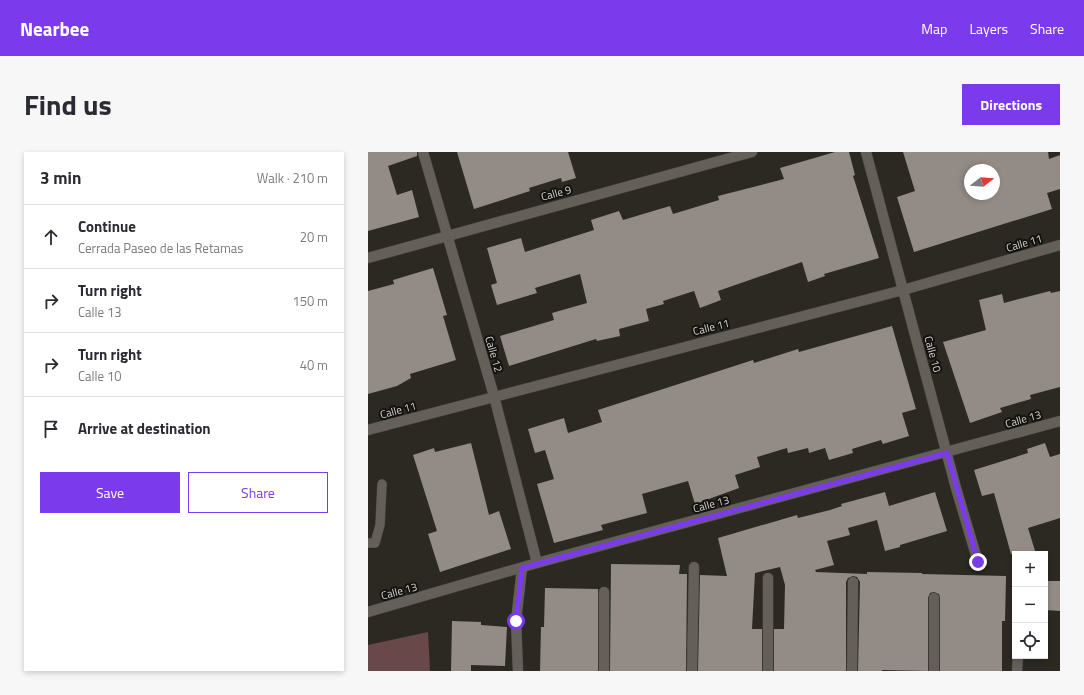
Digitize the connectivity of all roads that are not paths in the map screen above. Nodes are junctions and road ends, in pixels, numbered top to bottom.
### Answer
1 (423, 152) edge
2 (752, 152) edge
3 (866, 152) edge
4 (448, 236) junction
5 (1060, 246) edge
6 (368, 258) edge
7 (903, 290) junction
8 (494, 396) junction
9 (1060, 421) edge
10 (368, 430) edge
11 (947, 453) junction
12 (382, 484) dead end
13 (368, 543) edge
14 (978, 562) dead end
15 (537, 563) junction
16 (694, 567) dead end
17 (522, 568) junction
18 (768, 578) dead end
19 (853, 582) dead end
20 (604, 592) dead end
21 (934, 598) dead end
22 (368, 612) edge
23 (1018, 659) edge
24 (518, 671) edge
25 (604, 671) edge
26 (692, 671) edge
27 (768, 671) edge
28 (852, 671) edge
29 (934, 671) edge
30 (1017, 671) edge

1 - 4 street, Calle 12
2 - 4 street, Calle 9
3 - 7 street, Calle 10
4 - 6 street, Calle 9
4 - 8 street, Calle 12
5 - 7 street, Calle 11
7 - 8 street, Calle 11
7 - 11 street, Calle 10
8 - 10 street, Calle 11
8 - 15 street, Calle 12
9 - 11 street, Calle 13
11 - 14 street, Calle 10
11 - 15 street, Calle 13
12 - 13 lane
15 - 17 street, Calle 13
16 - 26 street
17 - 22 street, Calle 13
17 - 24 street
18 - 27 street
19 - 28 street
20 - 25 street
21 - 29 street
23 - 30 street

